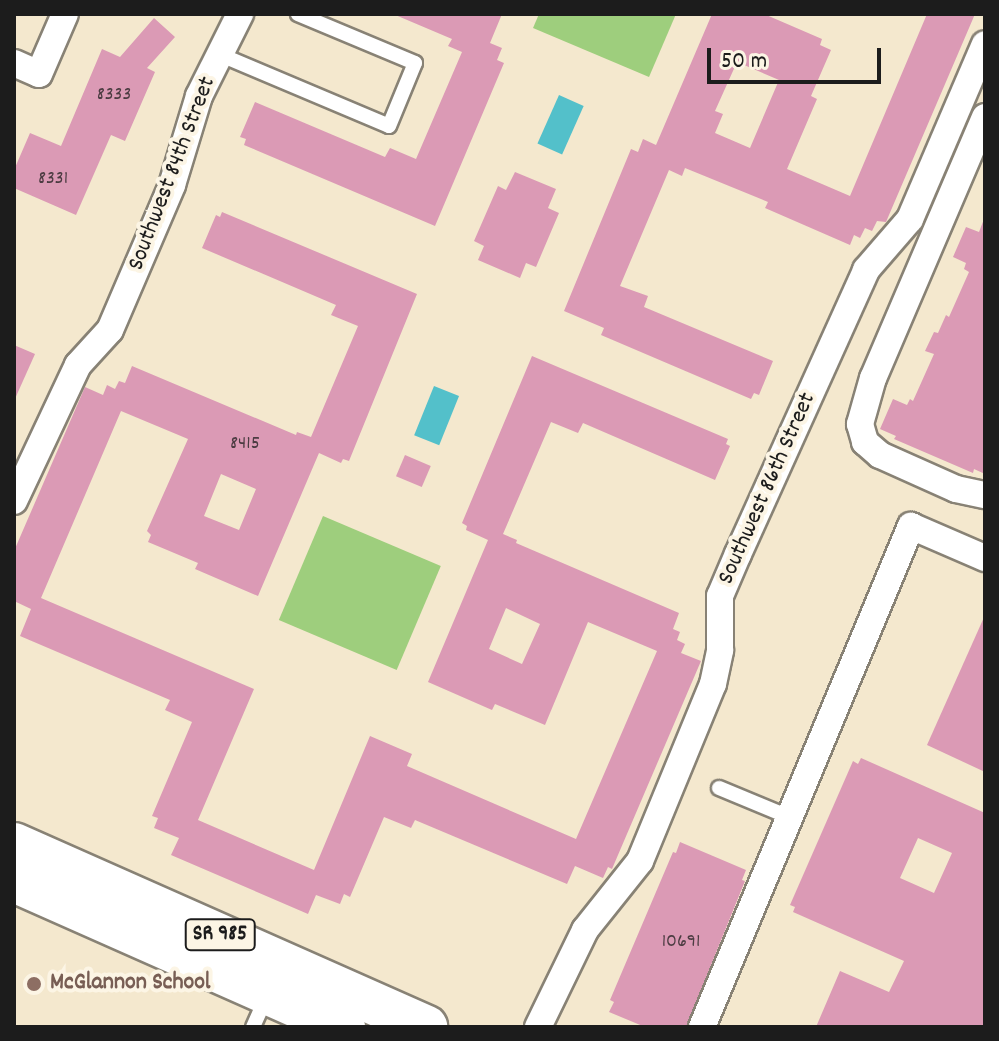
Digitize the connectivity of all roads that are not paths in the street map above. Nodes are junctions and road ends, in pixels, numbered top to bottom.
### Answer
1 (65, 14) edge
2 (240, 14) edge
3 (298, 14) edge
4 (985, 44) edge
5 (221, 55) junction
6 (14, 63) edge
7 (985, 117) edge
8 (985, 495) edge
9 (14, 501) edge
10 (985, 558) edge
11 (719, 788) dead end
12 (789, 817) junction
13 (14, 844) edge
14 (14, 881) edge
15 (260, 1010) edge
16 (344, 1027) edge
17 (426, 1027) edge
18 (538, 1027) edge
19 (702, 1027) edge

1 - 6 street
2 - 5 street, Southwest 84th Street
3 - 5 lane
4 - 18 street, Southwest 86th Street
5 - 9 street, Southwest 84th Street
7 - 8 street
10 - 12 street
11 - 12 lane
12 - 19 street
13 - 17 main road, SR 985
14 - 15 main road, SR 985
15 - 16 main road, SR 985

